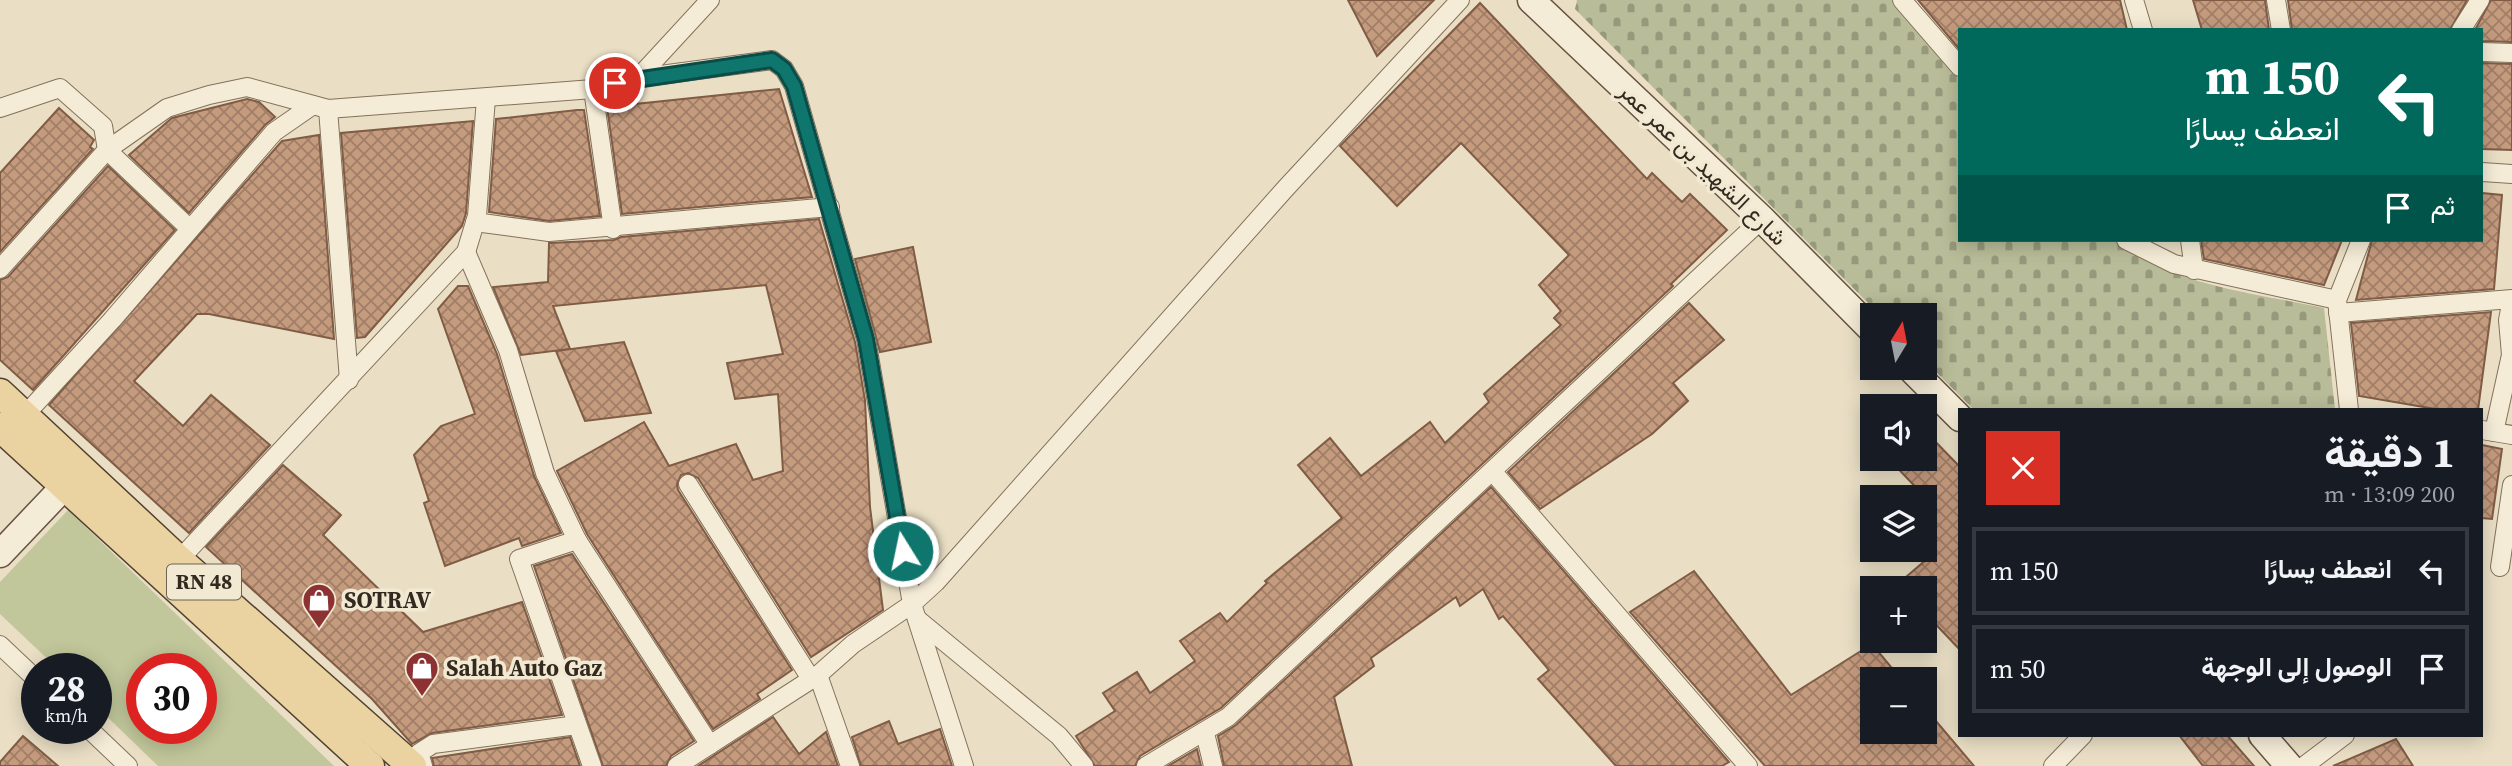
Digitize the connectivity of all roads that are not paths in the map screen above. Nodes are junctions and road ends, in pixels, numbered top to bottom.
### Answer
1 (710, 0) edge
2 (1460, 0) edge
3 (1531, 0) edge
4 (1902, 0) edge
5 (2134, 0) edge
6 (2276, 0) edge
7 (2480, 0) edge
8 (2142, 28) edge
9 (2281, 28) edge
10 (2462, 28) edge
11 (2483, 52) edge
12 (2512, 53) edge
13 (1958, 66) edge
14 (638, 78) junction
15 (593, 89) junction
16 (486, 98) junction
17 (320, 107) junction
18 (0, 108) edge
19 (107, 150) junction
20 (2483, 172) edge
21 (2512, 174) edge
22 (830, 207) junction
23 (1762, 219) junction
24 (475, 222) junction
25 (189, 228) junction
26 (613, 229) junction
27 (2130, 242) edge
28 (2190, 242) edge
29 (2360, 242) edge
30 (466, 253) junction
31 (0, 269) edge
32 (2194, 270) junction
33 (2512, 286) edge
34 (2512, 299) edge
35 (2337, 307) junction
36 (1860, 318) edge
37 (349, 380) junction
38 (1922, 380) edge
39 (0, 393) edge
40 (2349, 408) edge
41 (1958, 416) edge
42 (12, 421) edge
43 (2488, 431) edge
44 (2512, 435) edge
45 (1493, 472) junction
46 (74, 477) junction
47 (688, 484) dead end
48 (2512, 485) edge
49 (577, 540) junction
50 (0, 554) edge
51 (179, 560) junction
52 (2500, 567) dead end
53 (915, 611) junction
54 (0, 645) edge
55 (21, 665) edge
56 (815, 677) junction
57 (577, 724) junction
58 (1205, 733) junction
59 (2081, 737) edge
60 (2264, 737) edge
61 (2342, 737) edge
62 (105, 744) edge
63 (710, 745) junction
64 (128, 766) edge
65 (370, 766) edge
66 (412, 766) edge
67 (423, 766) edge
68 (592, 766) edge
69 (677, 766) edge
70 (850, 766) edge
71 (964, 766) edge
72 (1084, 766) edge
73 (1146, 766) edge
74 (1213, 766) edge
75 (1747, 766) edge
76 (2053, 766) edge
77 (2289, 766) edge
78 (2304, 766) edge

1 - 14 street
2 - 53 street
3 - 23 street, شارع الشهيد بن عمر عمر
4 - 13 street
5 - 8 street
6 - 9 street
7 - 10 street
11 - 12 street
14 - 15 street
14 - 22 street
15 - 16 street
15 - 26 street
16 - 17 street
16 - 24 street
17 - 19 street
17 - 25 street
17 - 37 street
18 - 19 street
19 - 25 street
19 - 31 street
20 - 21 street
22 - 26 street
22 - 53 street
23 - 36 street, شارع الشهيد بن عمر عمر
23 - 45 street
24 - 26 street
24 - 30 street
25 - 42 street
27 - 32 street
28 - 32 street
29 - 35 street
30 - 37 street
30 - 49 street
32 - 35 street
33 - 34 street
34 - 35 street
34 - 43 street
35 - 40 street
37 - 51 street
38 - 41 street
39 - 42 main road, RN 48
42 - 46 main road, RN 48
43 - 44 street
45 - 58 street
45 - 75 street
46 - 50 street
46 - 51 main road, RN 48
46 - 65 main road, RN 48
47 - 56 street
48 - 52 street
49 - 57 street
49 - 63 street
51 - 66 main road, RN 48
53 - 56 street
53 - 71 street
53 - 72 street
54 - 55 street
56 - 63 street
56 - 70 street
57 - 67 street
57 - 68 street
58 - 73 street
58 - 74 street
59 - 76 street
60 - 77 street
61 - 78 street
62 - 64 street
63 - 69 street

